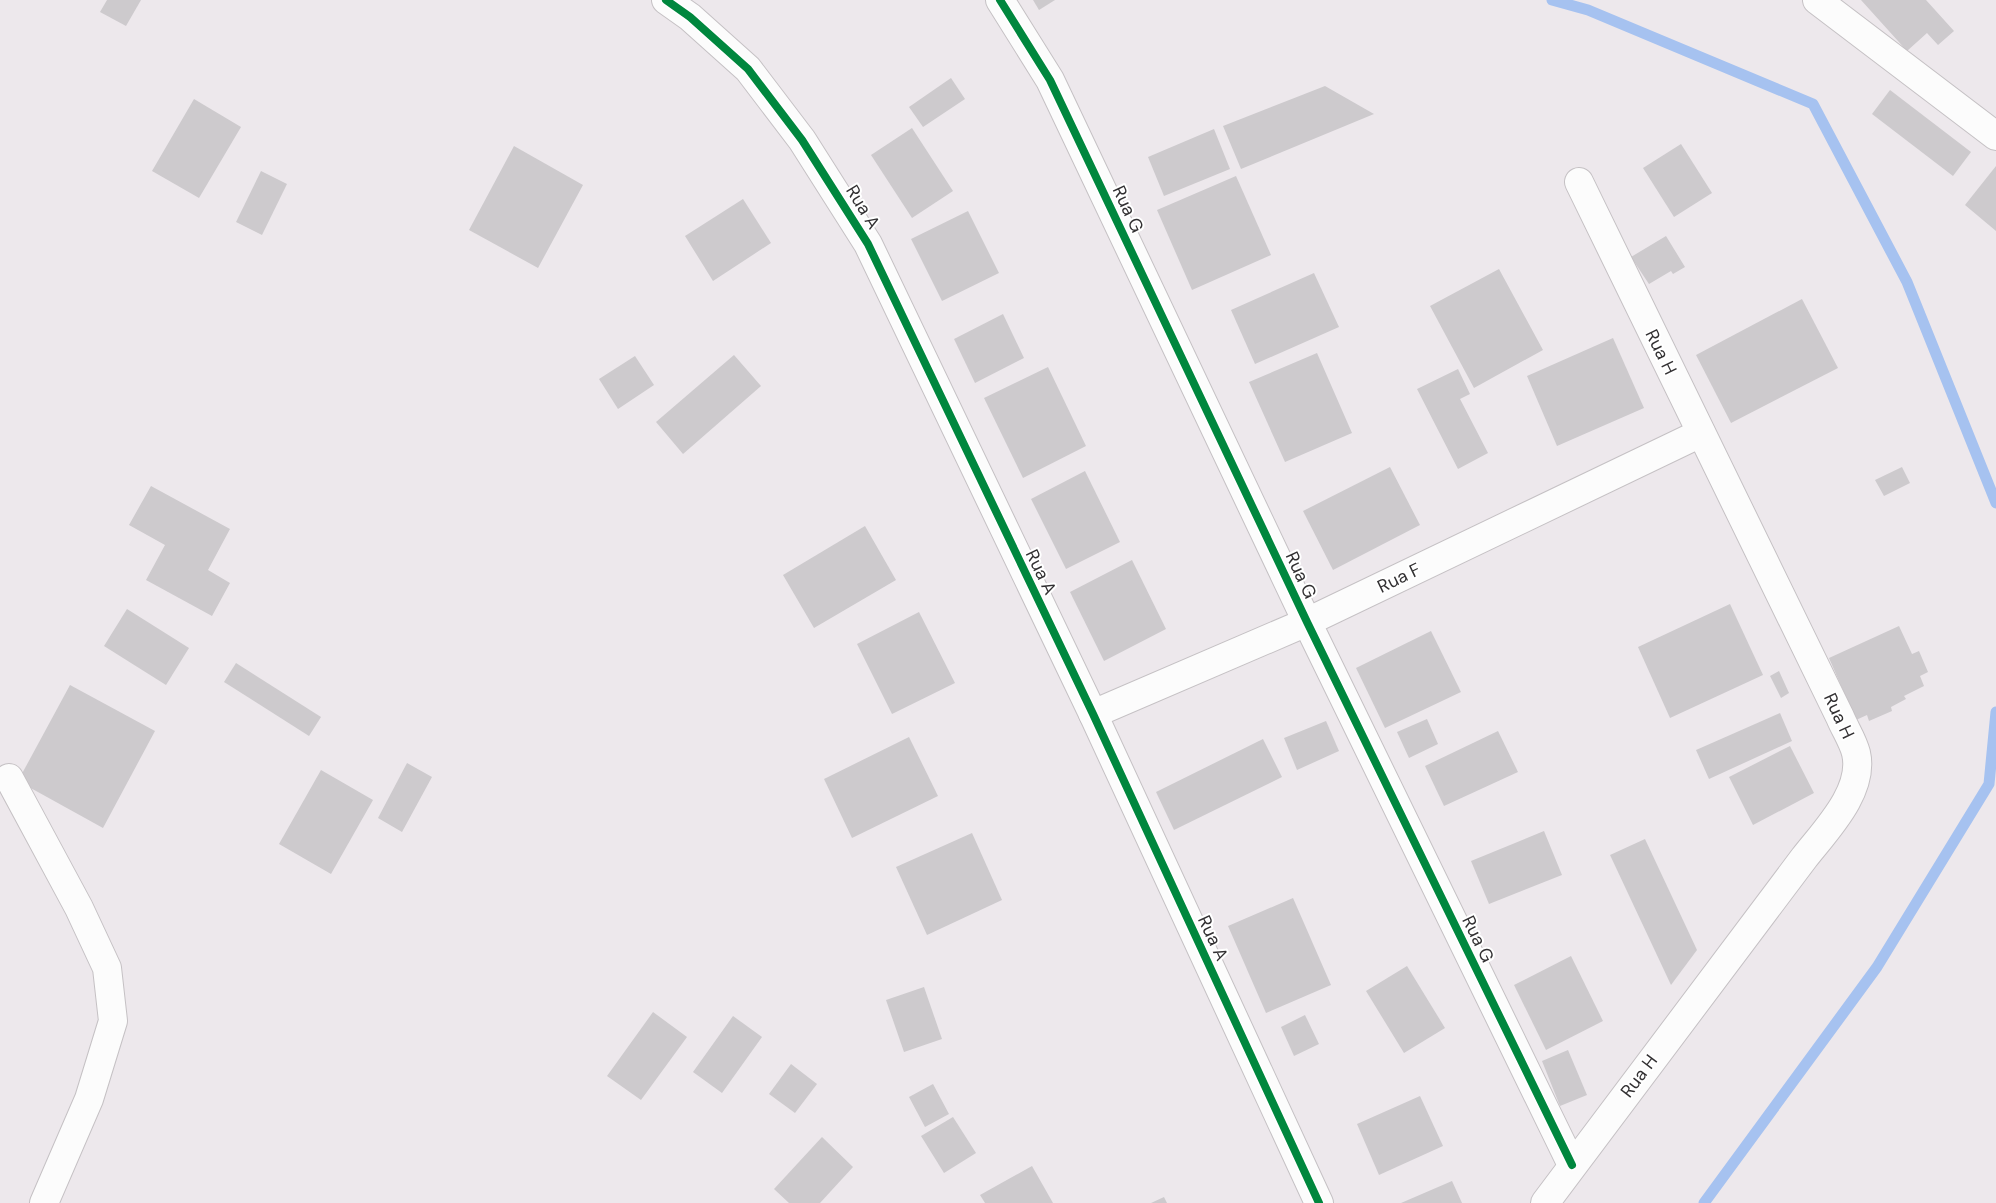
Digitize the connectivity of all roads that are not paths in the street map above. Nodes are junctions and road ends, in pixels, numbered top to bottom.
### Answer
1 (666, 0) edge
2 (1000, 0) edge
3 (1818, 0) edge
4 (1996, 136) edge
5 (1579, 182) dead end
6 (1700, 433) junction
7 (1307, 622) junction
8 (1093, 714) junction
9 (9, 778) dead end
10 (1572, 1165) junction
11 (44, 1203) edge
12 (1319, 1203) edge
13 (1545, 1203) edge

1 - 8 street, Rua A
2 - 7 street, Rua G
3 - 4 street
5 - 6 street, Rua H
6 - 7 street, Rua F
6 - 10 street, Rua H
7 - 8 street, Rua F
7 - 10 street, Rua G
8 - 12 street, Rua A
9 - 11 street
10 - 13 street, Rua H

